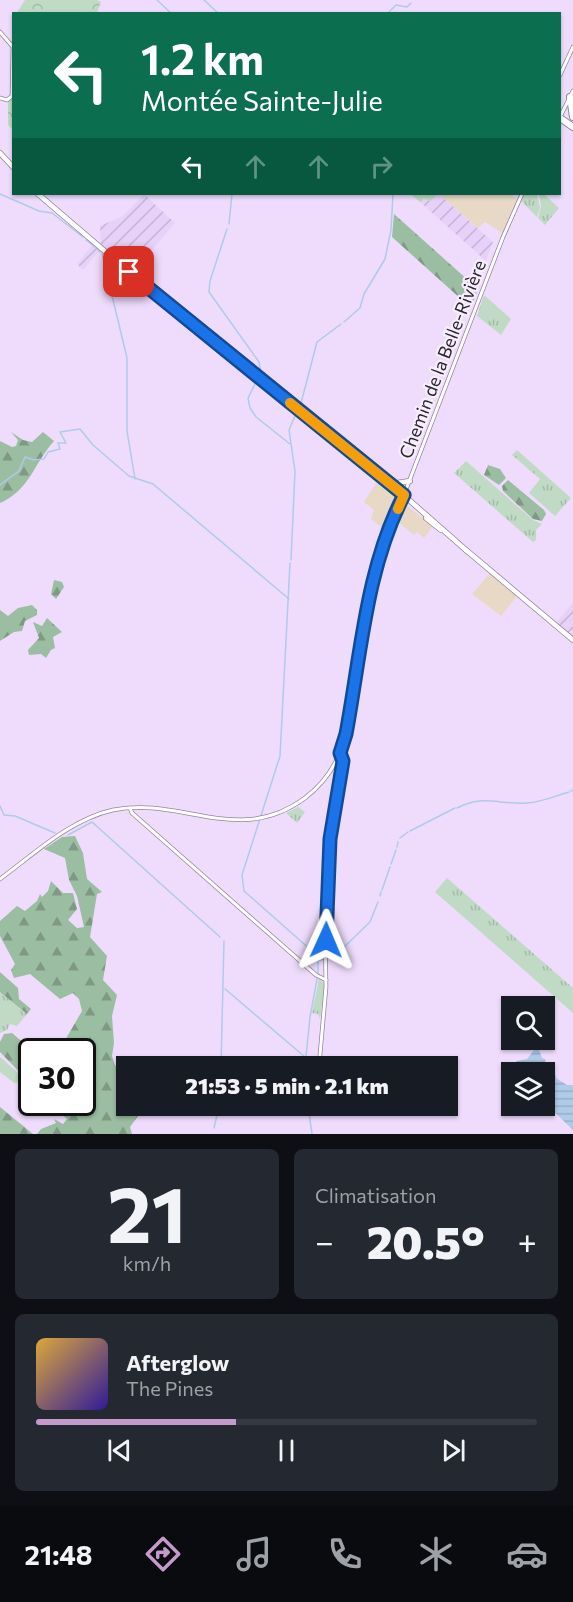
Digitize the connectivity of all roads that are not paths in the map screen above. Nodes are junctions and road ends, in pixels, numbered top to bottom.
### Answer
1 (0, 32) edge
2 (12, 46) edge
3 (573, 48) edge
4 (561, 73) edge
5 (572, 94) edge
6 (561, 116) edge
7 (573, 117) edge
8 (0, 153) edge
9 (12, 166) edge
10 (39, 195) edge
11 (522, 195) edge
12 (359, 459) junction
13 (410, 481) junction
14 (391, 484) junction
15 (403, 496) junction
16 (573, 640) edge
17 (340, 753) junction
18 (130, 808) junction
19 (0, 879) edge
20 (326, 980) junction
21 (320, 1056) edge

1 - 2 street
3 - 4 street
5 - 6 street
5 - 7 highway
8 - 9 main road
10 - 12 main road
11 - 13 street, Chemin de la Belle-Rivière
12 - 14 main road
12 - 15 main road
13 - 14 main road
13 - 15 street, Chemin de la Belle-Rivière
14 - 15 main road
15 - 16 main road
15 - 17 street, Chemin de la Belle-Rivière
17 - 18 street
17 - 20 street, Chemin de la Belle-Rivière
18 - 19 street
18 - 20 street
20 - 21 street, Chemin de la Belle-Rivière

